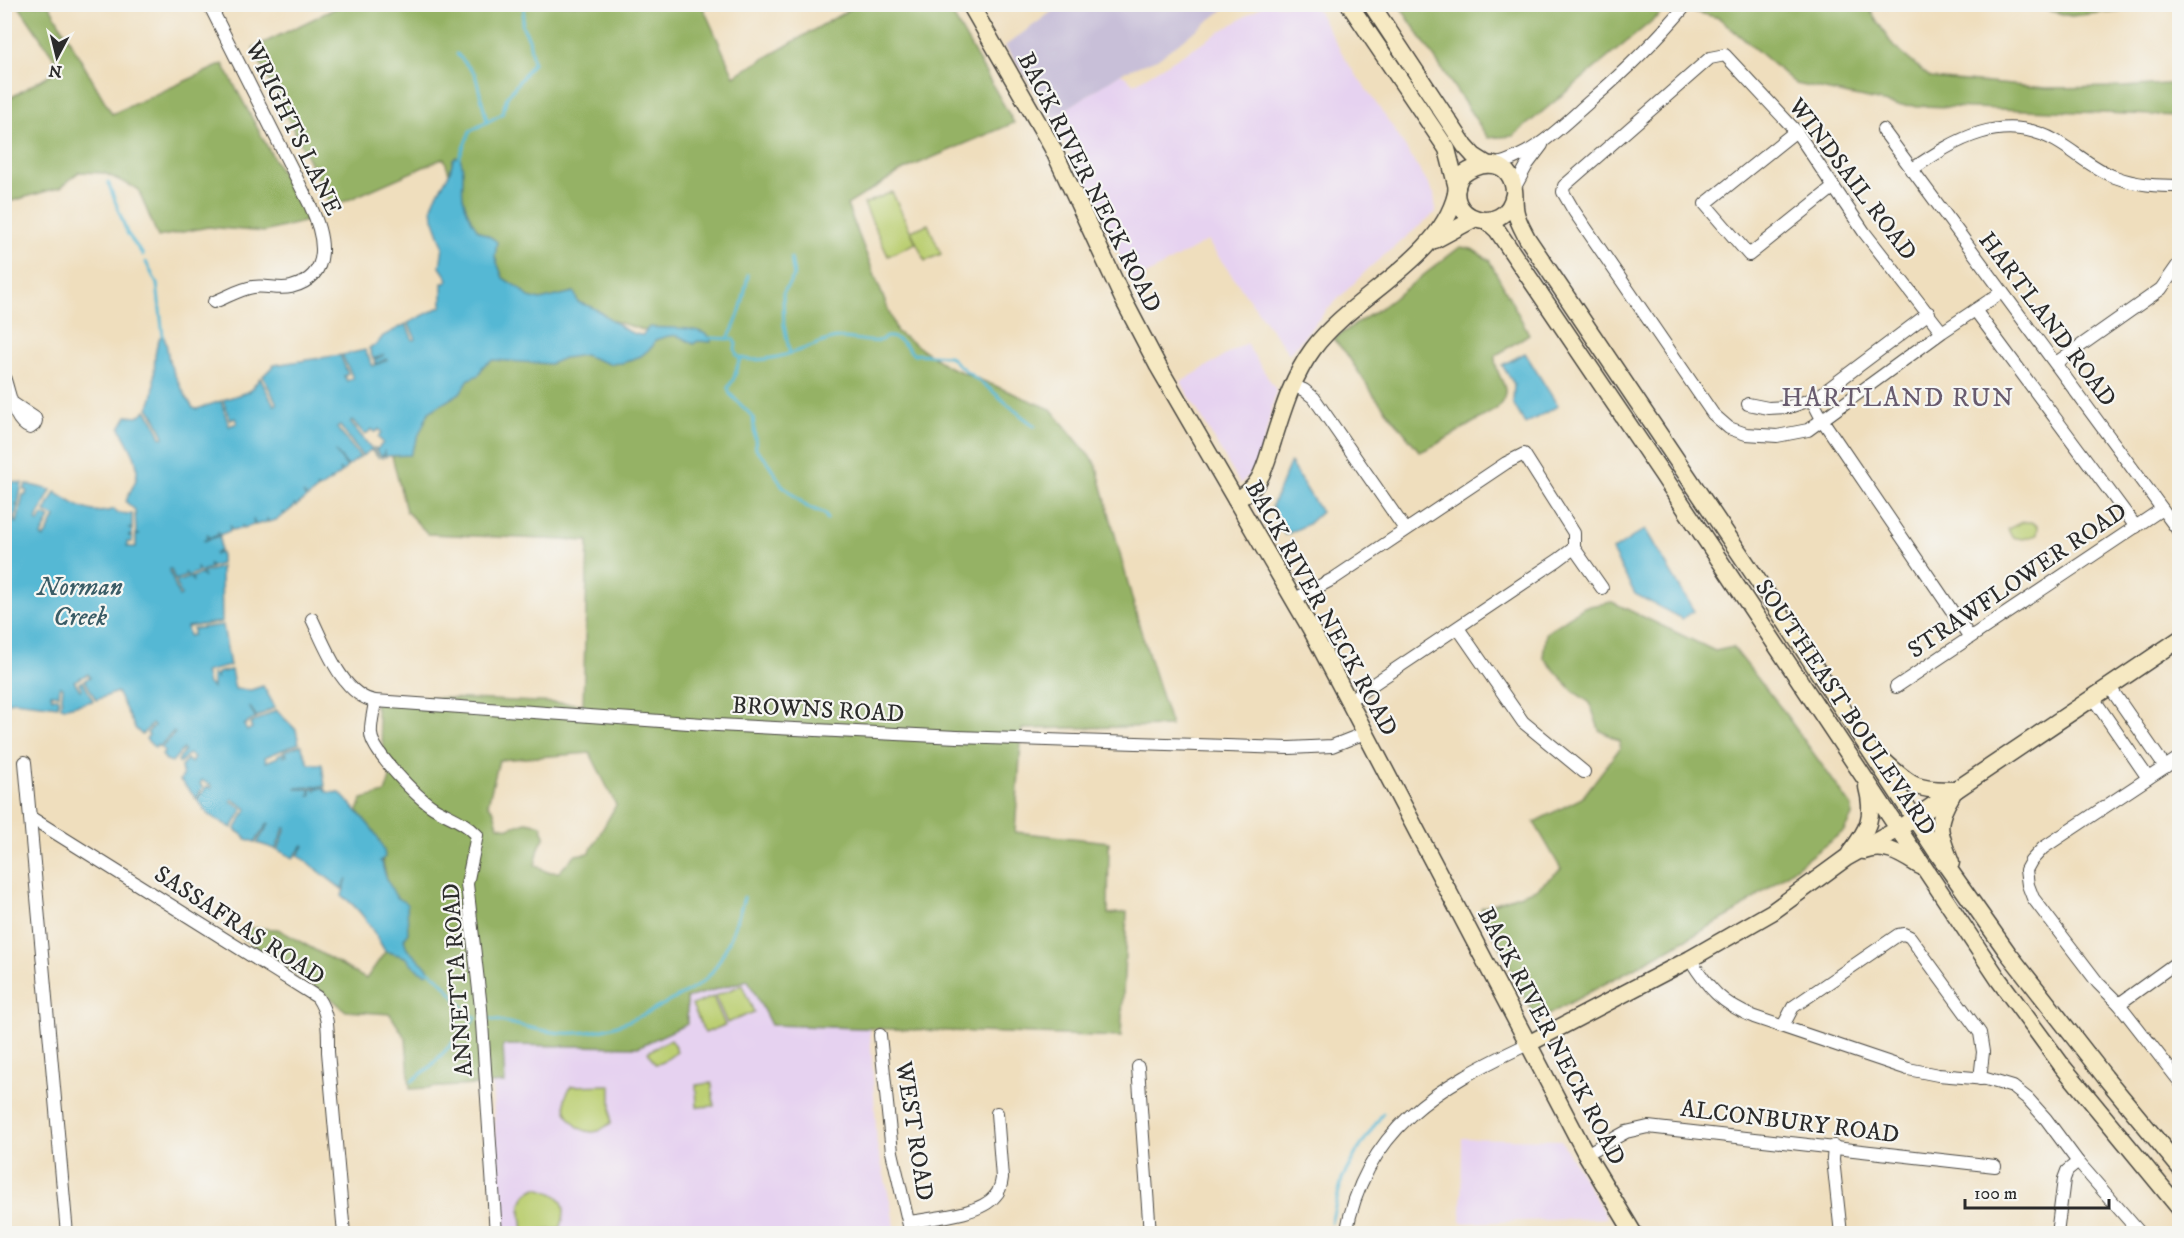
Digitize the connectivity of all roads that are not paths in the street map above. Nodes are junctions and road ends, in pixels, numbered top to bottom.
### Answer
1 (209, 4) edge
2 (970, 4) edge
3 (1349, 4) edge
4 (1371, 4) edge
5 (1687, 4) edge
6 (1883, 130) dead end
7 (1796, 131) junction
8 (1544, 142) junction
9 (1490, 164) junction
10 (1911, 170) junction
11 (2180, 186) edge
12 (1834, 187) junction
13 (1456, 191) junction
14 (1514, 192) junction
15 (1480, 220) junction
16 (1429, 244) junction
17 (2180, 262) edge
18 (2002, 292) junction
19 (214, 302) dead end
20 (1975, 310) junction
21 (1929, 314) junction
22 (1942, 332) junction
23 (2056, 363) junction
24 (4, 377) edge
25 (1292, 385) junction
26 (1812, 400) junction
27 (14, 404) dead end
28 (1748, 405) dead end
29 (1823, 421) junction
30 (1236, 500) junction
31 (2162, 509) junction
32 (2136, 527) junction
33 (1405, 529) junction
34 (2180, 533) edge
35 (1574, 548) junction
36 (1602, 588) dead end
37 (1295, 599) junction
38 (312, 619) dead end
39 (1458, 628) junction
40 (1969, 636) junction
41 (2180, 639) edge
42 (2109, 686) junction
43 (1896, 687) dead end
44 (2093, 698) junction
45 (375, 701) junction
46 (1348, 701) junction
47 (1365, 733) junction
48 (1868, 747) junction
49 (2180, 757) edge
50 (25, 762) dead end
51 (2165, 767) junction
52 (1584, 772) dead end
53 (1864, 777) junction
54 (2148, 778) junction
55 (1956, 790) junction
56 (30, 817) junction
57 (1914, 818) junction
58 (1898, 829) junction
59 (1846, 858) junction
60 (1923, 868) junction
61 (1961, 886) junction
62 (1690, 959) junction
63 (2180, 960) edge
64 (2119, 1004) junction
65 (1783, 1026) junction
66 (880, 1035) dead end
67 (1528, 1044) junction
68 (1138, 1067) dead end
69 (1980, 1079) junction
70 (2180, 1082) edge
71 (997, 1113) dead end
72 (1834, 1146) junction
73 (1586, 1154) junction
74 (2078, 1162) junction
75 (1995, 1166) dead end
76 (2180, 1168) edge
77 (2180, 1209) edge
78 (910, 1228) edge
79 (67, 1233) edge
80 (344, 1233) edge
81 (496, 1233) edge
82 (1150, 1233) edge
83 (1346, 1233) edge
84 (1634, 1233) edge
85 (1841, 1233) edge
86 (2057, 1233) edge
87 (2140, 1233) edge

1 - 19 street, WRIGHTS LANE
2 - 30 main road, BACK RIVER NECK ROAD
3 - 13 main road
4 - 9 main road
5 - 8 street
6 - 10 street, HARTLAND ROAD
7 - 12 street, WINDSAIL ROAD
7 - 12 street
7 - 29 street, WINDSAIL ROAD
8 - 9 street
8 - 14 street
9 - 13 main road
9 - 14 main road
10 - 11 street
10 - 18 street, HARTLAND ROAD
12 - 21 street, WINDSAIL ROAD
13 - 15 main road
13 - 16 main road
14 - 15 main road
14 - 48 main road, SOUTHEAST BOULEVARD
15 - 16 main road
15 - 53 main road, SOUTHEAST BOULEVARD
16 - 25 main road
17 - 23 street
18 - 20 street
18 - 23 street, HARTLAND ROAD
20 - 22 street
20 - 32 street
21 - 22 street, WINDSAIL ROAD
21 - 26 street
22 - 29 street
23 - 31 street, HARTLAND ROAD
24 - 27 street
25 - 30 main road
25 - 33 street
26 - 28 street
26 - 29 street
29 - 40 street
30 - 37 main road, BACK RIVER NECK ROAD
31 - 32 street, STRAWFLOWER ROAD
31 - 34 street, HARTLAND ROAD
32 - 40 street, STRAWFLOWER ROAD
33 - 35 street
33 - 37 street
35 - 36 street
35 - 39 street
37 - 46 main road, BACK RIVER NECK ROAD
38 - 45 street, BROWNS ROAD
39 - 46 street
39 - 52 street
40 - 43 street, STRAWFLOWER ROAD
41 - 42 main road
42 - 44 main road
42 - 51 street
44 - 54 street
44 - 55 main road
45 - 47 street, BROWNS ROAD
45 - 81 street, ANNETTA ROAD
46 - 47 main road, BACK RIVER NECK ROAD
47 - 67 main road, BACK RIVER NECK ROAD
48 - 55 main road
48 - 57 main road, SOUTHEAST BOULEVARD
49 - 51 street
50 - 56 street
51 - 54 street
53 - 58 main road, SOUTHEAST BOULEVARD
53 - 59 main road
54 - 64 street
55 - 57 main road
55 - 61 main road
56 - 79 street
56 - 80 street, SASSAFRAS ROAD
57 - 58 main road
57 - 61 main road, SOUTHEAST BOULEVARD
58 - 59 main road
58 - 60 main road, SOUTHEAST BOULEVARD
59 - 60 main road
59 - 62 main road
60 - 77 main road, SOUTHEAST BOULEVARD
61 - 76 main road, SOUTHEAST BOULEVARD
62 - 65 street
62 - 67 main road
63 - 64 street
64 - 70 street
65 - 69 street
65 - 69 street
66 - 78 street, WEST ROAD
67 - 73 main road, BACK RIVER NECK ROAD
67 - 83 street
68 - 82 street
69 - 74 street
71 - 78 street
72 - 73 street, ALCONBURY ROAD
72 - 75 street, ALCONBURY ROAD
72 - 85 street
73 - 84 main road, BACK RIVER NECK ROAD
74 - 86 street
74 - 87 street

